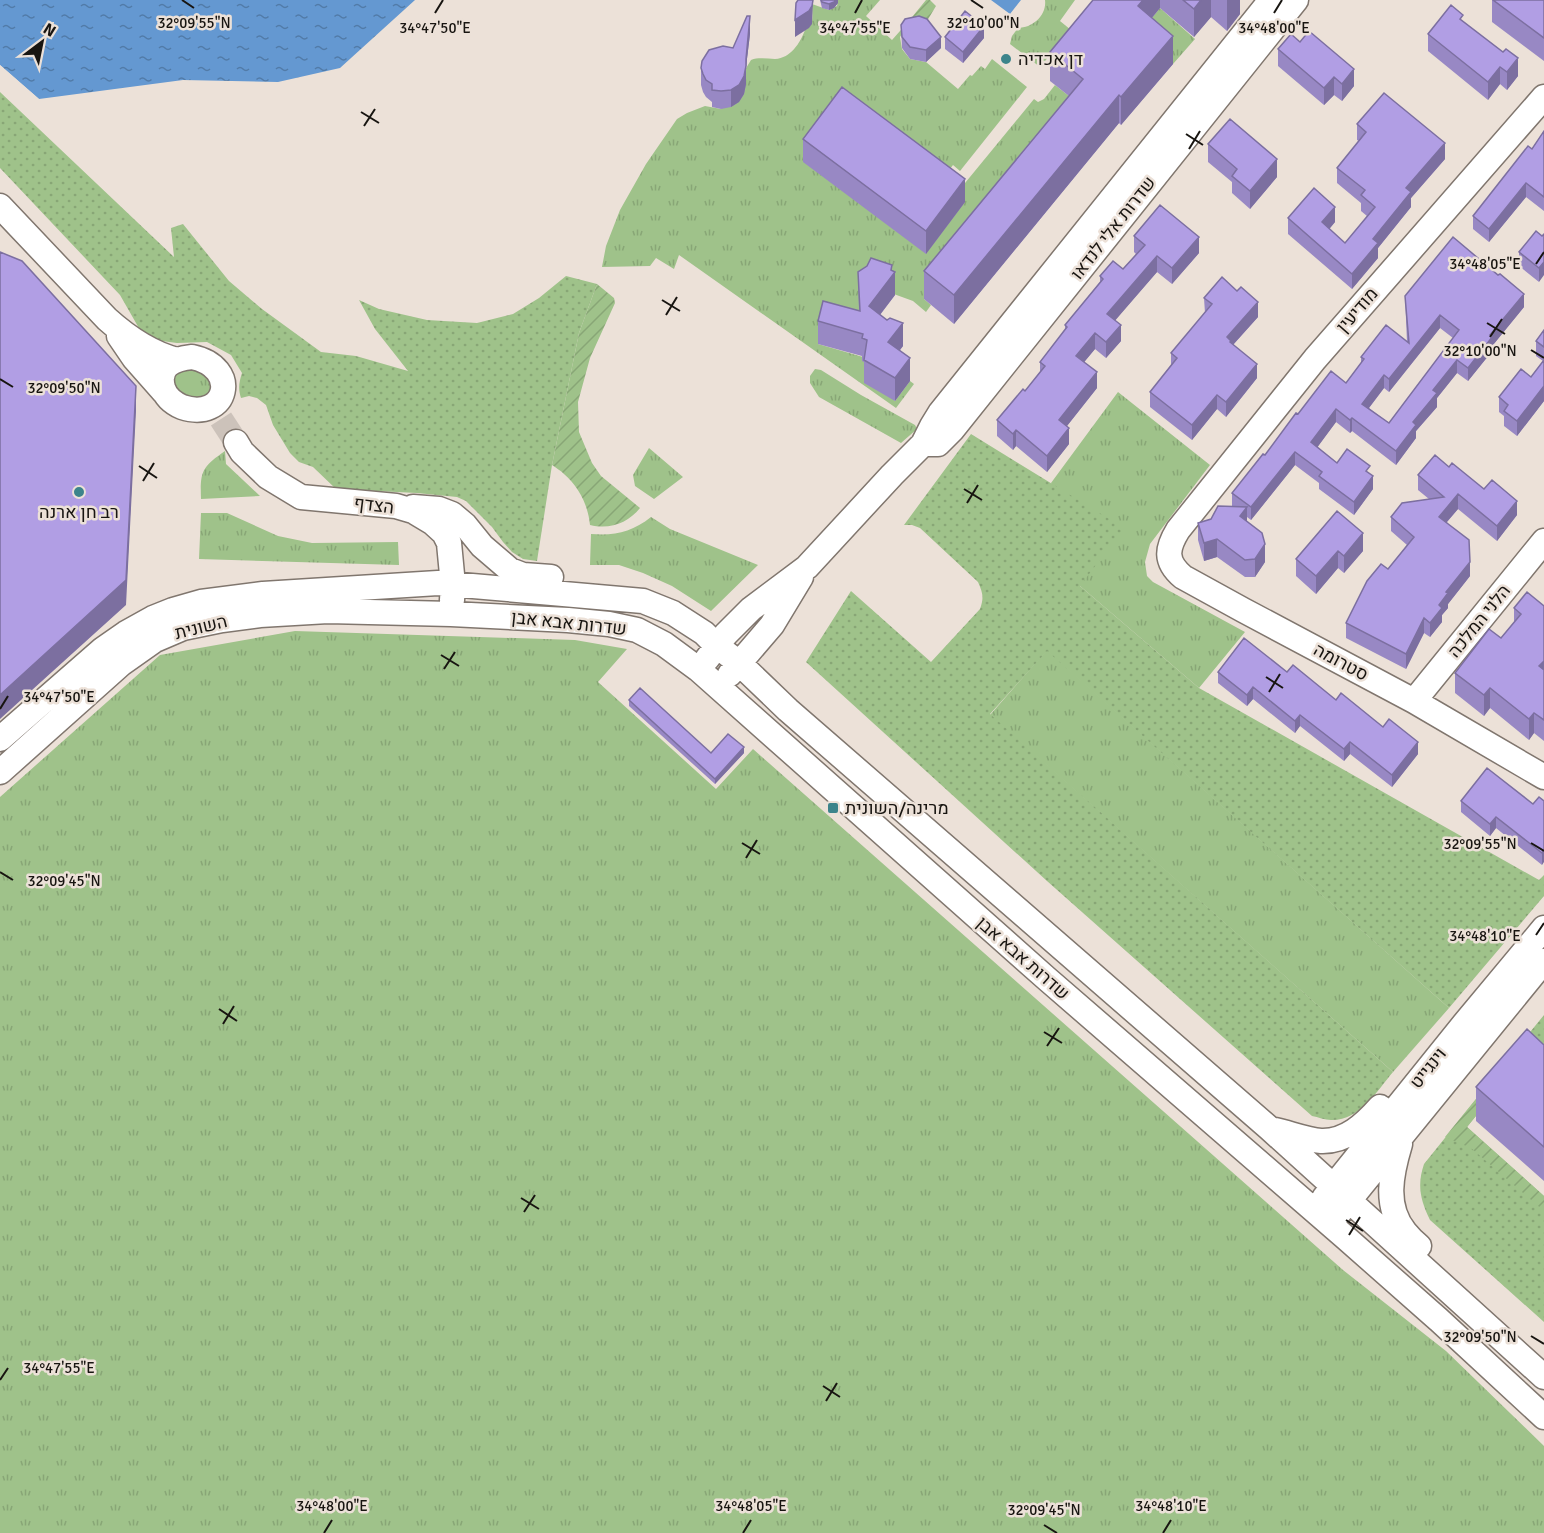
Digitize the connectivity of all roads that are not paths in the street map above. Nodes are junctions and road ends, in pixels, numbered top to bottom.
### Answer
1 (1271, 0) edge
2 (1296, 0) edge
3 (1544, 97) edge
4 (0, 206) edge
5 (106, 319) junction
6 (177, 360) junction
7 (164, 392) junction
8 (236, 442) tunnel mouth
9 (923, 444) junction
10 (396, 506) junction
11 (1178, 530) joint
12 (1544, 541) edge
13 (807, 567) junction
14 (453, 585) junction
15 (643, 601) junction
16 (451, 614) junction
17 (763, 635) junction
18 (709, 639) junction
19 (739, 663) junction
20 (699, 669) junction
21 (719, 688) junction
22 (767, 690) junction
23 (1414, 701) junction
24 (0, 739) edge
25 (0, 772) edge
26 (1544, 777) edge
27 (1544, 928) edge
28 (1544, 961) edge
29 (1464, 1024) junction
30 (1269, 1128) junction
31 (1403, 1136) junction
32 (1342, 1193) junction
33 (1322, 1217) junction
34 (1456, 1296) junction
35 (1544, 1377) edge
36 (1544, 1417) edge

1 - 9 street, שדרות אלי לנדאו
2 - 9 street, שדרות אלי לנדאו
3 - 11 street, מודיעין
4 - 5 street
5 - 6 street
5 - 7 street
6 - 7 street
6 - 7 street
8 - 10 street, הצדף
9 - 13 street, שדרות אלי לנדאו
10 - 14 street, הצדף
10 - 15 street
11 - 23 street, סטרומה
12 - 23 street, הלני המלכה
13 - 17 street, שדרות אלי לנדאו
13 - 18 street, שדרות אלי לנדאו
14 - 15 street, שדרות אבא אבן
14 - 16 street, הצדף
14 - 24 street, השונית
15 - 18 street, שדרות אבא אבן
16 - 20 street, שדרות אבא אבן
16 - 25 street, השונית
17 - 19 street, שדרות אלי לנדאו
17 - 22 street
18 - 19 street, שדרות אבא אבן
18 - 20 street, שדרות אלי לנדאו
19 - 21 street, שדרות אלי לנדאו
19 - 22 street, שדרות אבא אבן
20 - 21 street, שדרות אבא אבן
21 - 33 street, שדרות אבא אבן
22 - 30 street, שדרות אבא אבן
23 - 26 street, סטרומה
27 - 29 street, וינגייט
28 - 31 street, וינגייט
29 - 30 street
29 - 32 street, וינגייט
30 - 32 street, שדרות אבא אבן
31 - 32 street, וינגייט
31 - 34 street
32 - 33 street, וינגייט
32 - 34 street, שדרות אבא אבן
33 - 36 street, שדרות אבא אבן
34 - 35 street, שדרות אבא אבן

